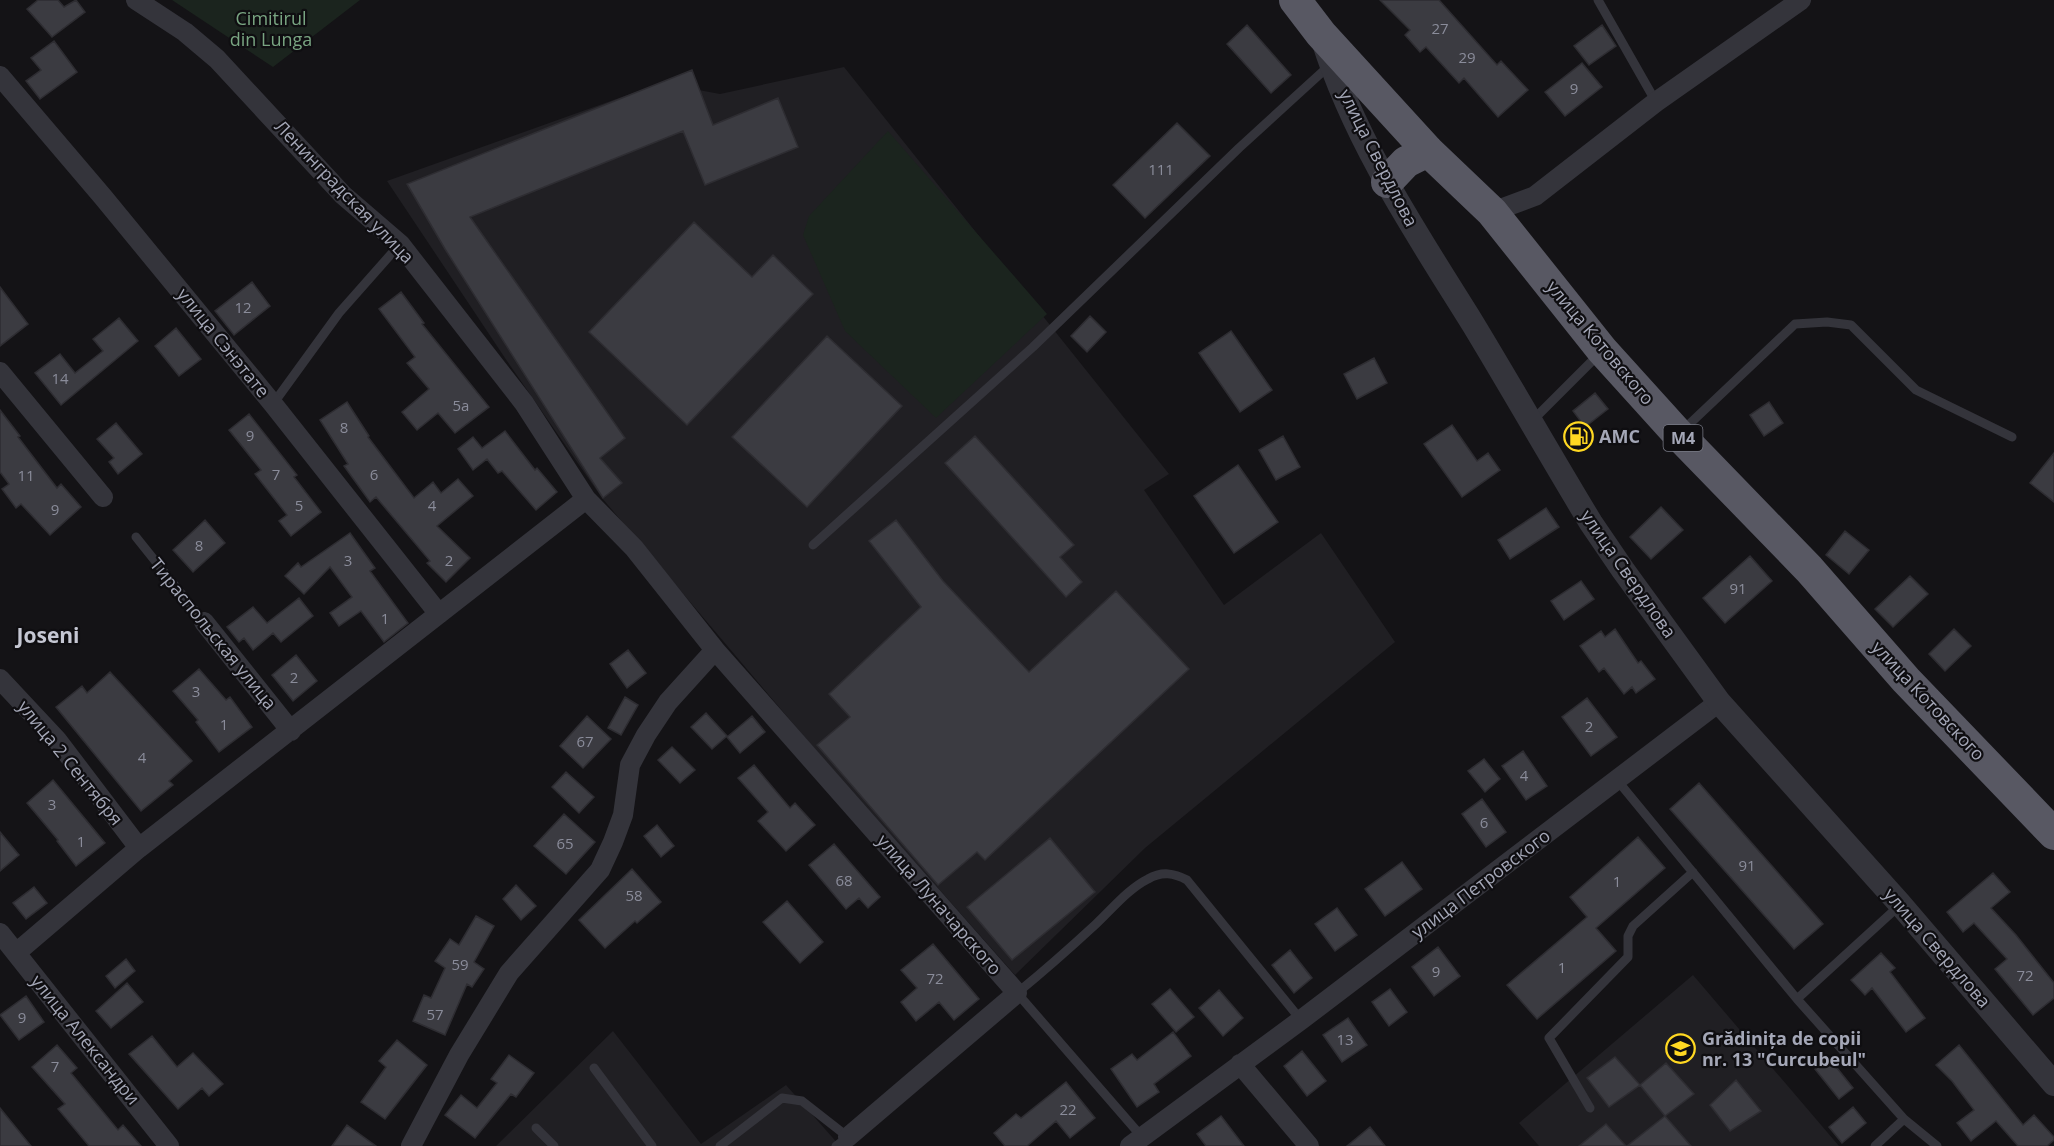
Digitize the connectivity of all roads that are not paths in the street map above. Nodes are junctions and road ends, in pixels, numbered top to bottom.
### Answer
1 (136, 0) edge
2 (1295, 0) edge
3 (1598, 0) edge
4 (1801, 0) edge
5 (1321, 34) junction
6 (1330, 64) junction
7 (0, 76) edge
8 (1656, 102) junction
9 (1428, 151) junction
10 (1387, 182) junction
11 (1492, 212) junction
12 (400, 244) junction
13 (1602, 350) junction
14 (0, 372) edge
15 (273, 404) junction
16 (1530, 423) junction
17 (1678, 434) junction
18 (2012, 437) dead end
19 (103, 497) dead end
20 (586, 499) junction
21 (136, 537) dead end
22 (813, 545) dead end
23 (439, 614) junction
24 (204, 622) joint
25 (715, 650) junction
26 (0, 679) edge
27 (1719, 702) junction
28 (291, 730) junction
29 (1617, 780) junction
30 (2054, 834) edge
31 (139, 848) junction
32 (1694, 872) junction
33 (1900, 904) junction
34 (0, 933) edge
35 (16, 953) junction
36 (1017, 993) junction
37 (1797, 999) junction
38 (1301, 1020) junction
39 (1240, 1064) junction
40 (594, 1068) dead end
41 (2054, 1084) edge
42 (1590, 1108) dead end
43 (1904, 1119) junction
44 (536, 1128) dead end
45 (842, 1141) edge
46 (1136, 1142) edge
47 (169, 1146) edge
48 (411, 1146) edge
49 (554, 1146) edge
50 (652, 1146) edge
51 (720, 1146) edge
52 (1309, 1146) edge
53 (1875, 1146) edge
54 (1937, 1146) edge

1 - 12 street, Ленинградская улица
2 - 5 highway, улица Свердлова / M4
3 - 8 lane
4 - 8 street
5 - 6 street, улица Свердлова
5 - 9 highway, улица Котовского / M4
6 - 10 street, улица Свердлова
6 - 22 lane
7 - 15 street, улица Сэнэтате
8 - 11 street
9 - 10 highway
9 - 11 highway, улица Котовского / M4
10 - 16 street, улица Свердлова
11 - 13 highway, улица Котовского / M4
12 - 15 lane
12 - 20 street, Ленинградская улица
13 - 16 lane
13 - 17 highway, улица Котовского / M4
14 - 19 street
15 - 23 street, улица Сэнэтате
16 - 27 street, улица Свердлова
17 - 18 lane
17 - 30 highway, улица Котовского / M4
20 - 23 street
20 - 25 street, улица Луначарского
21 - 24 lane, Тираспольская улица
23 - 28 street
24 - 28 street, Тираспольская улица
25 - 36 street, улица Луначарского
25 - 48 street
26 - 31 street, улица 2 Сентября
27 - 29 street, улица Петровского
27 - 33 street, улица Свердлова
28 - 31 street
29 - 32 lane
29 - 38 street, улица Петровского
31 - 35 street
32 - 37 lane
32 - 42 lane
33 - 37 lane
33 - 41 street, улица Свердлова
34 - 35 street, улица Александри
35 - 47 street, улица Александри
36 - 38 lane
36 - 45 street
36 - 46 lane
37 - 43 lane
38 - 39 street, улица Петровского
39 - 46 street, улица Петровского
39 - 52 street
40 - 50 lane
43 - 53 lane
43 - 54 lane
44 - 49 lane
45 - 51 lane

